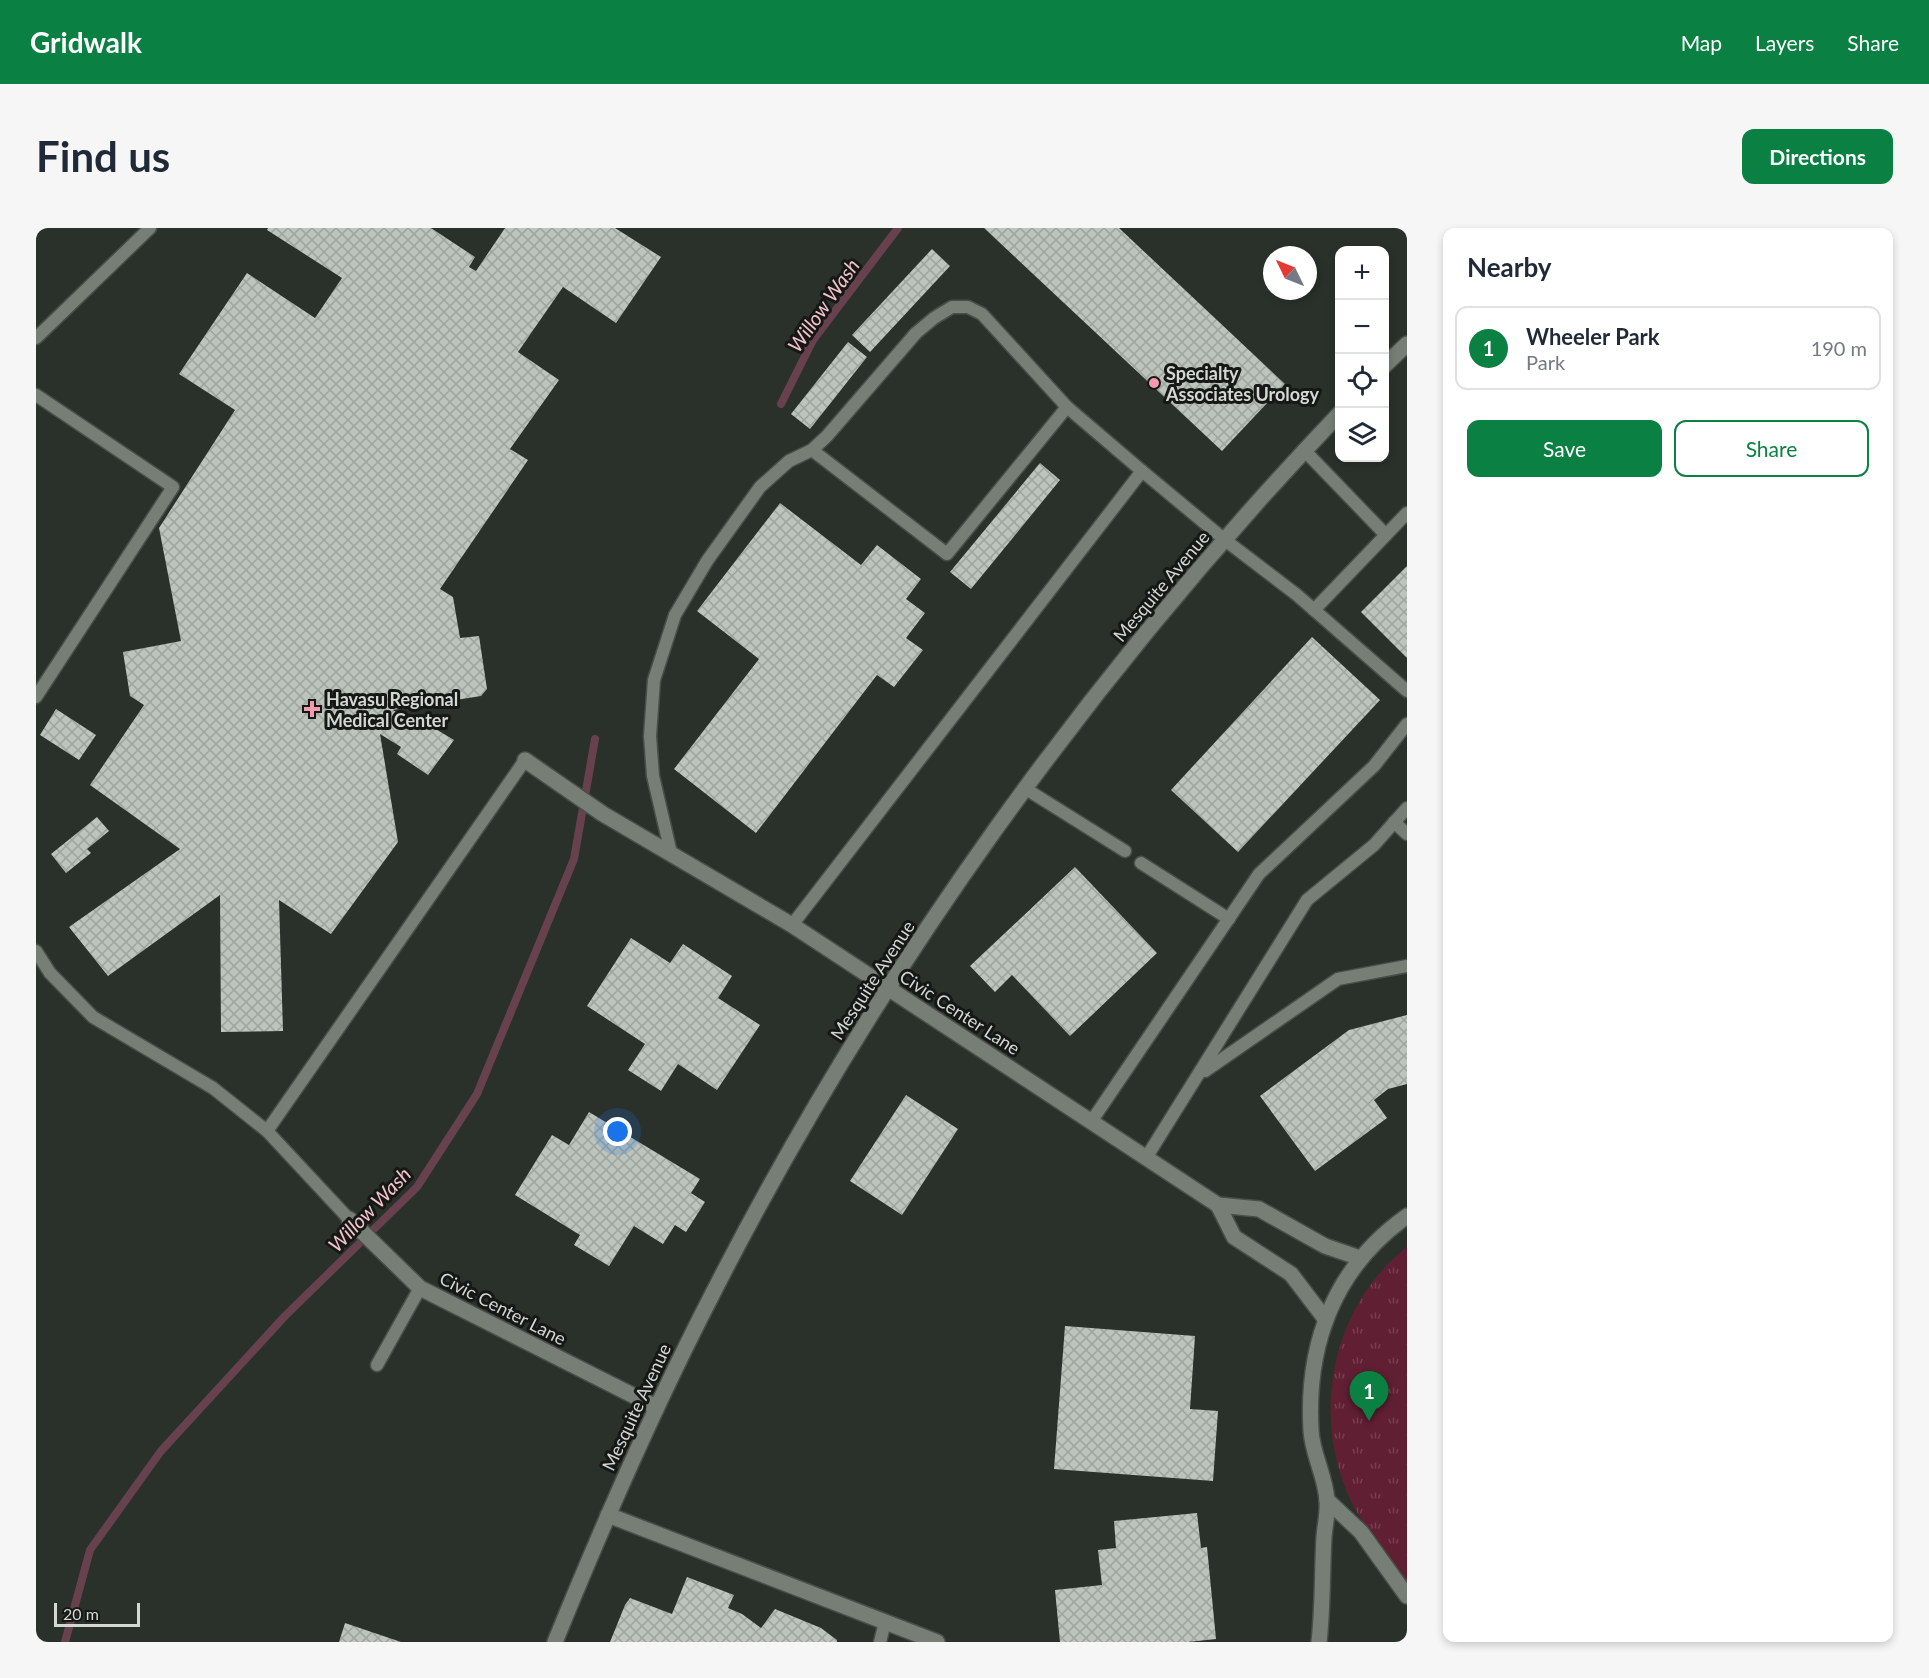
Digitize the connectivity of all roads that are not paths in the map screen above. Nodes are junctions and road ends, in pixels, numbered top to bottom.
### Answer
1 (150, 228) edge
2 (36, 338) edge
3 (1407, 344) edge
4 (1389, 361) edge
5 (36, 395) edge
6 (1067, 407) junction
7 (1335, 418) edge
8 (812, 450) junction
9 (1304, 450) junction
10 (1142, 471) junction
11 (1407, 513) edge
12 (1386, 535) junction
13 (1225, 540) junction
14 (1314, 610) junction
15 (1407, 691) edge
16 (36, 697) edge
17 (1407, 724) edge
18 (525, 760) joint
19 (1026, 789) junction
20 (1407, 808) edge
21 (1394, 822) junction
22 (1407, 834) edge
23 (1125, 851) dead end
24 (671, 853) junction
25 (1141, 863) dead end
26 (1229, 920) junction
27 (792, 925) junction
28 (36, 951) edge
29 (1407, 966) edge
30 (889, 988) junction
31 (1199, 1076) junction
32 (1091, 1122) junction
33 (267, 1131) junction
34 (1146, 1158) junction
35 (1218, 1205) junction
36 (1407, 1216) edge
37 (349, 1219) joint
38 (1360, 1258) junction
39 (420, 1288) junction
40 (1326, 1320) junction
41 (377, 1365) dead end
42 (656, 1407) junction
43 (1327, 1500) junction
44 (608, 1515) junction
45 (1407, 1596) edge
46 (885, 1622) junction
47 (555, 1642) edge
48 (880, 1642) edge
49 (937, 1642) edge
50 (1319, 1642) edge

1 - 2 lane
3 - 4 street
5 - 16 lane
6 - 8 lane
6 - 8 lane
6 - 10 lane
7 - 9 street, Mesquite Avenue
8 - 24 lane
9 - 12 lane
9 - 13 street, Mesquite Avenue
10 - 13 lane
10 - 27 lane
11 - 12 lane
12 - 14 lane
13 - 14 lane
13 - 19 street, Mesquite Avenue
14 - 15 lane
17 - 26 lane
18 - 24 street, Civic Center Lane
18 - 33 lane
19 - 23 lane
19 - 30 street, Mesquite Avenue
20 - 21 lane
21 - 22 lane
21 - 31 lane
24 - 27 street, Civic Center Lane
25 - 26 lane
26 - 32 lane
27 - 30 street, Civic Center Lane
28 - 33 lane
29 - 31 lane
30 - 32 street, Civic Center Lane
30 - 42 street, Mesquite Avenue
31 - 34 lane
32 - 34 street, Civic Center Lane
33 - 37 lane
34 - 35 street, Civic Center Lane
35 - 38 street, Civic Center Lane
35 - 40 street
36 - 38 street
37 - 39 street, Civic Center Lane
38 - 40 street
39 - 41 lane
39 - 42 street, Civic Center Lane
40 - 43 street
42 - 44 street, Mesquite Avenue
43 - 45 street
43 - 50 street
44 - 46 street
44 - 47 street, Mesquite Avenue
46 - 48 lane
46 - 49 street

